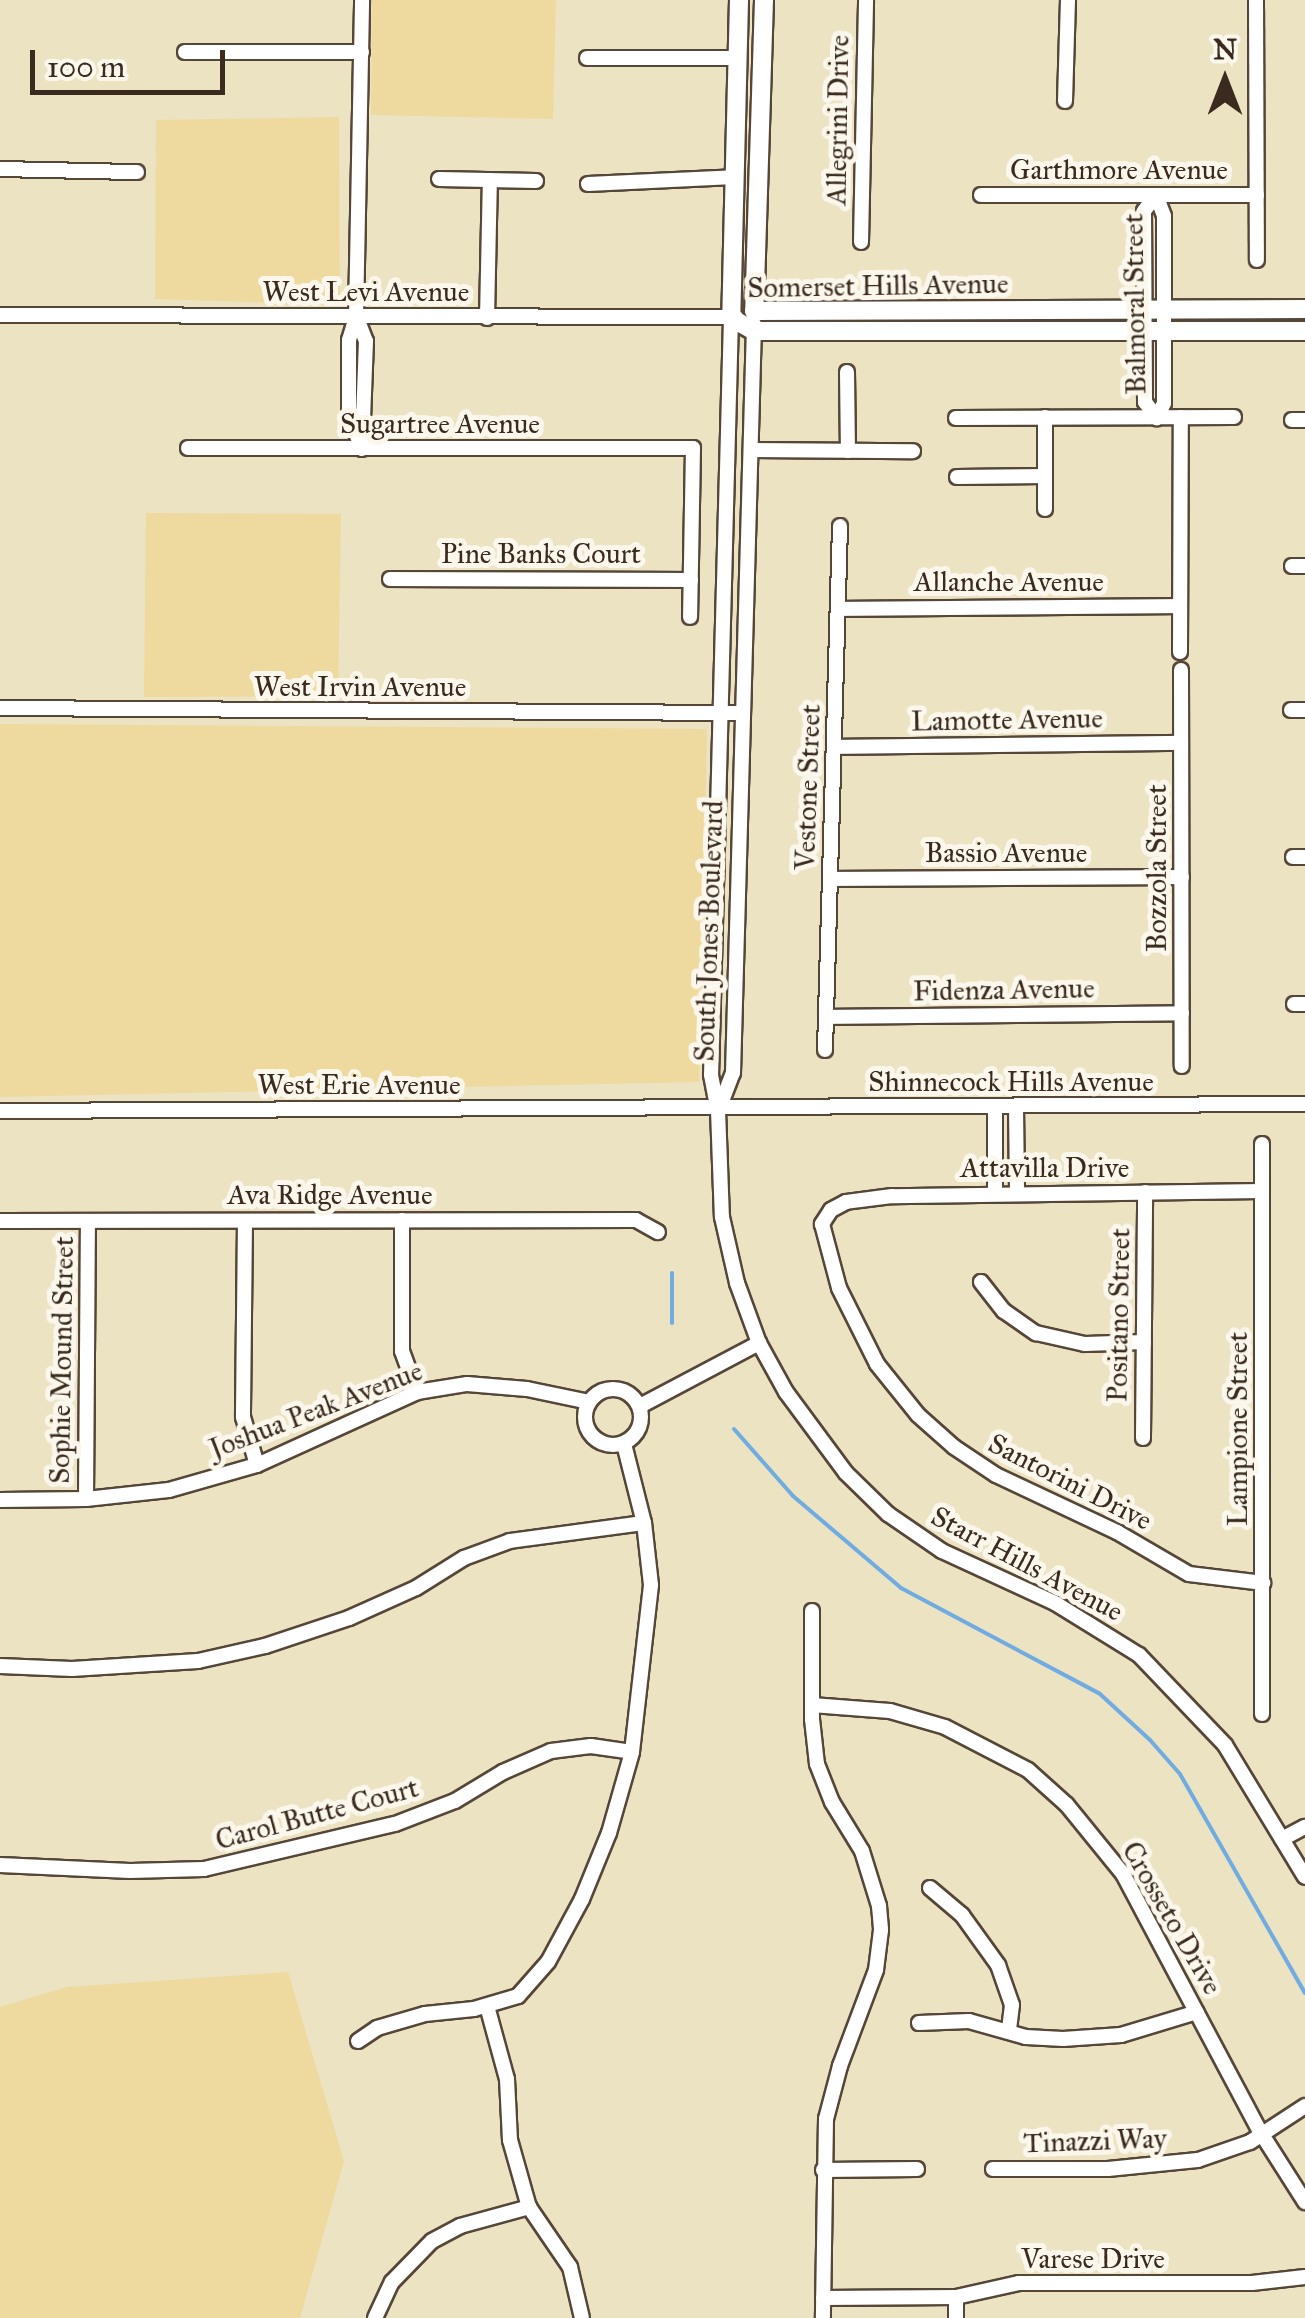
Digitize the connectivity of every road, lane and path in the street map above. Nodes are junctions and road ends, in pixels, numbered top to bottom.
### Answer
1 (362, 0) edge
2 (739, 0) edge
3 (764, 0) edge
4 (866, 0) edge
5 (1068, 0) edge
6 (1256, 0) edge
7 (185, 52) dead end
8 (362, 52) junction
9 (587, 58) dead end
10 (738, 58) junction
11 (1065, 102) dead end
12 (0, 170) edge
13 (137, 172) dead end
14 (734, 178) junction
15 (439, 179) dead end
16 (490, 180) junction
17 (536, 181) dead end
18 (588, 184) dead end
19 (981, 195) dead end
20 (1156, 195) junction
21 (1257, 195) junction
22 (860, 242) dead end
23 (1257, 260) dead end
24 (1305, 309) edge
25 (1154, 310) junction
26 (754, 312) junction
27 (0, 315) edge
28 (356, 317) junction
29 (487, 318) junction
30 (731, 318) junction
31 (1154, 331) junction
32 (1305, 331) edge
33 (754, 332) junction
34 (847, 372) dead end
35 (1181, 417) junction
36 (1234, 417) dead end
37 (956, 418) dead end
38 (1045, 418) junction
39 (1157, 418) junction
40 (188, 448) dead end
41 (362, 449) junction
42 (750, 450) junction
43 (848, 451) junction
44 (913, 451) dead end
45 (1045, 476) junction
46 (957, 477) dead end
47 (1045, 508) dead end
48 (840, 526) dead end
49 (390, 579) dead end
50 (692, 580) junction
51 (1180, 606) junction
52 (838, 609) junction
53 (690, 617) dead end
54 (1180, 652) dead end
55 (1181, 670) dead end
56 (0, 708) edge
57 (720, 713) junction
58 (743, 713) junction
59 (1181, 743) junction
60 (834, 747) junction
61 (1182, 877) junction
62 (830, 879) junction
63 (1182, 1013) junction
64 (826, 1017) junction
65 (825, 1050) dead end
66 (1182, 1066) dead end
67 (1305, 1104) edge
68 (995, 1106) junction
69 (1016, 1106) junction
70 (718, 1110) junction
71 (0, 1111) edge
72 (1262, 1144) dead end
73 (1262, 1191) junction
74 (995, 1192) junction
75 (1016, 1192) junction
76 (1146, 1192) junction
77 (831, 1210) joint
78 (402, 1220) junction
79 (88, 1221) junction
80 (245, 1221) junction
81 (0, 1222) edge
82 (658, 1232) dead end
83 (981, 1282) dead end
84 (760, 1342) junction
85 (1144, 1342) junction
86 (417, 1392) junction
87 (589, 1402) junction
88 (640, 1406) junction
89 (1143, 1438) dead end
90 (624, 1444) junction
91 (257, 1464) junction
92 (86, 1498) junction
93 (0, 1500) edge
94 (644, 1523) junction
95 (1263, 1583) junction
96 (812, 1611) dead end
97 (0, 1666) edge
98 (812, 1705) junction
99 (1262, 1714) dead end
100 (632, 1752) junction
101 (1305, 1827) edge
102 (1282, 1839) junction
103 (0, 1865) edge
104 (1305, 1877) edge
105 (930, 1888) dead end
106 (487, 2006) junction
107 (1197, 2012) junction
108 (919, 2022) dead end
109 (1010, 2031) junction
110 (358, 2041) dead end
111 (1305, 2106) edge
112 (1261, 2132) junction
113 (822, 2170) junction
114 (917, 2170) dead end
115 (994, 2170) dead end
116 (1305, 2202) edge
117 (529, 2208) junction
118 (1305, 2277) edge
119 (956, 2297) junction
120 (823, 2298) junction
121 (375, 2318) edge
122 (582, 2318) edge
123 (824, 2318) edge
124 (956, 2318) edge

1 - 8 street
2 - 10 main road, South Jones Boulevard
3 - 26 main road, South Jones Boulevard
4 - 22 street, Allegrini Drive
5 - 11 street
6 - 21 street
7 - 8 street
8 - 28 street
9 - 10 street
10 - 14 main road, South Jones Boulevard
12 - 13 street
14 - 18 street
14 - 30 main road, South Jones Boulevard
15 - 16 street
16 - 17 street
16 - 29 street
19 - 20 street, Garthmore Avenue
20 - 21 street, Garthmore Avenue
20 - 25 street, Balmoral Street
21 - 23 street
24 - 25 main road, Somerset Hills Avenue
25 - 26 main road, Somerset Hills Avenue
25 - 31 street, Balmoral Street
26 - 30 street, Somerset Hills Avenue
26 - 33 street, South Jones Boulevard
27 - 28 street, West Levi Avenue
28 - 29 street, West Levi Avenue
28 - 41 street
29 - 30 street, West Levi Avenue
30 - 33 main road, Somerset Hills Avenue
30 - 57 street, South Jones Boulevard
31 - 32 main road, Somerset Hills Avenue
31 - 33 main road, Somerset Hills Avenue
31 - 39 street, Balmoral Street
33 - 42 street, South Jones Boulevard
34 - 43 street
35 - 36 street
35 - 39 street
35 - 51 street, Balmoral Street
37 - 38 street
38 - 39 street
38 - 45 street
40 - 41 street, Sugartree Avenue
41 - 50 street, Sugartree Avenue
42 - 43 street
42 - 58 street, South Jones Boulevard
43 - 44 street
45 - 46 street
45 - 47 street
48 - 52 street, Vestone Street
49 - 50 street, Pine Banks Court
50 - 53 street
51 - 52 street, Allanche Avenue
51 - 54 street, Balmoral Street
52 - 60 street, Vestone Street
55 - 59 street, Bozzola Street
56 - 57 street, West Irvin Avenue
57 - 58 street, West Irvin Avenue
57 - 70 street, South Jones Boulevard
58 - 70 street, South Jones Boulevard
59 - 60 street, Lamotte Avenue
59 - 61 street, Bozzola Street
60 - 62 street, Vestone Street
61 - 62 street, Bassio Avenue
61 - 63 street, Bozzola Street
62 - 64 street, Vestone Street
63 - 64 street, Fidenza Avenue
63 - 66 street, Bozzola Street
64 - 65 street, Vestone Street
67 - 69 street, Shinnecock Hills Avenue
68 - 69 street, Shinnecock Hills Avenue
68 - 70 street, Shinnecock Hills Avenue
68 - 74 street
69 - 75 street
70 - 71 street, West Erie Avenue
70 - 84 street, Starr Hills Avenue
72 - 73 street, Lampione Street
73 - 76 street, Attavilla Drive
73 - 95 street, Lampione Street
74 - 75 street, Attavilla Drive
74 - 77 street, Attavilla Drive
75 - 76 street, Attavilla Drive
76 - 85 street, Positano Street
77 - 95 street, Santorini Drive
78 - 80 street, Ava Ridge Avenue
78 - 82 street, Ava Ridge Avenue
78 - 86 street
79 - 80 street, Ava Ridge Avenue
79 - 81 street, Ava Ridge Avenue
79 - 92 street, Sophie Mound Street
80 - 91 street
83 - 85 street
84 - 88 street
84 - 102 street, Starr Hills Avenue
85 - 89 street, Positano Street
86 - 87 street, Joshua Peak Avenue
86 - 91 street, Joshua Peak Avenue
87 - 88 street
87 - 90 street
88 - 90 street
90 - 94 street
91 - 92 street, Joshua Peak Avenue
92 - 93 street, Joshua Peak Avenue
94 - 97 street
94 - 100 street
95 - 99 street, Lampione Street
96 - 98 street
98 - 107 street, Crosseto Drive
98 - 113 street
100 - 103 street, Carol Butte Court
100 - 106 street
101 - 102 street
102 - 104 street, Starr Hills Avenue
105 - 109 street
106 - 110 street
106 - 117 street
107 - 109 street
107 - 112 street, Crosseto Drive
108 - 109 street
111 - 112 street, Tinazzi Way
112 - 115 street, Tinazzi Way
112 - 116 street, Crosseto Drive
113 - 114 street
113 - 120 street
117 - 121 street
117 - 122 street
118 - 119 street, Varese Drive
119 - 120 street, Varese Drive
119 - 124 street
120 - 123 street

